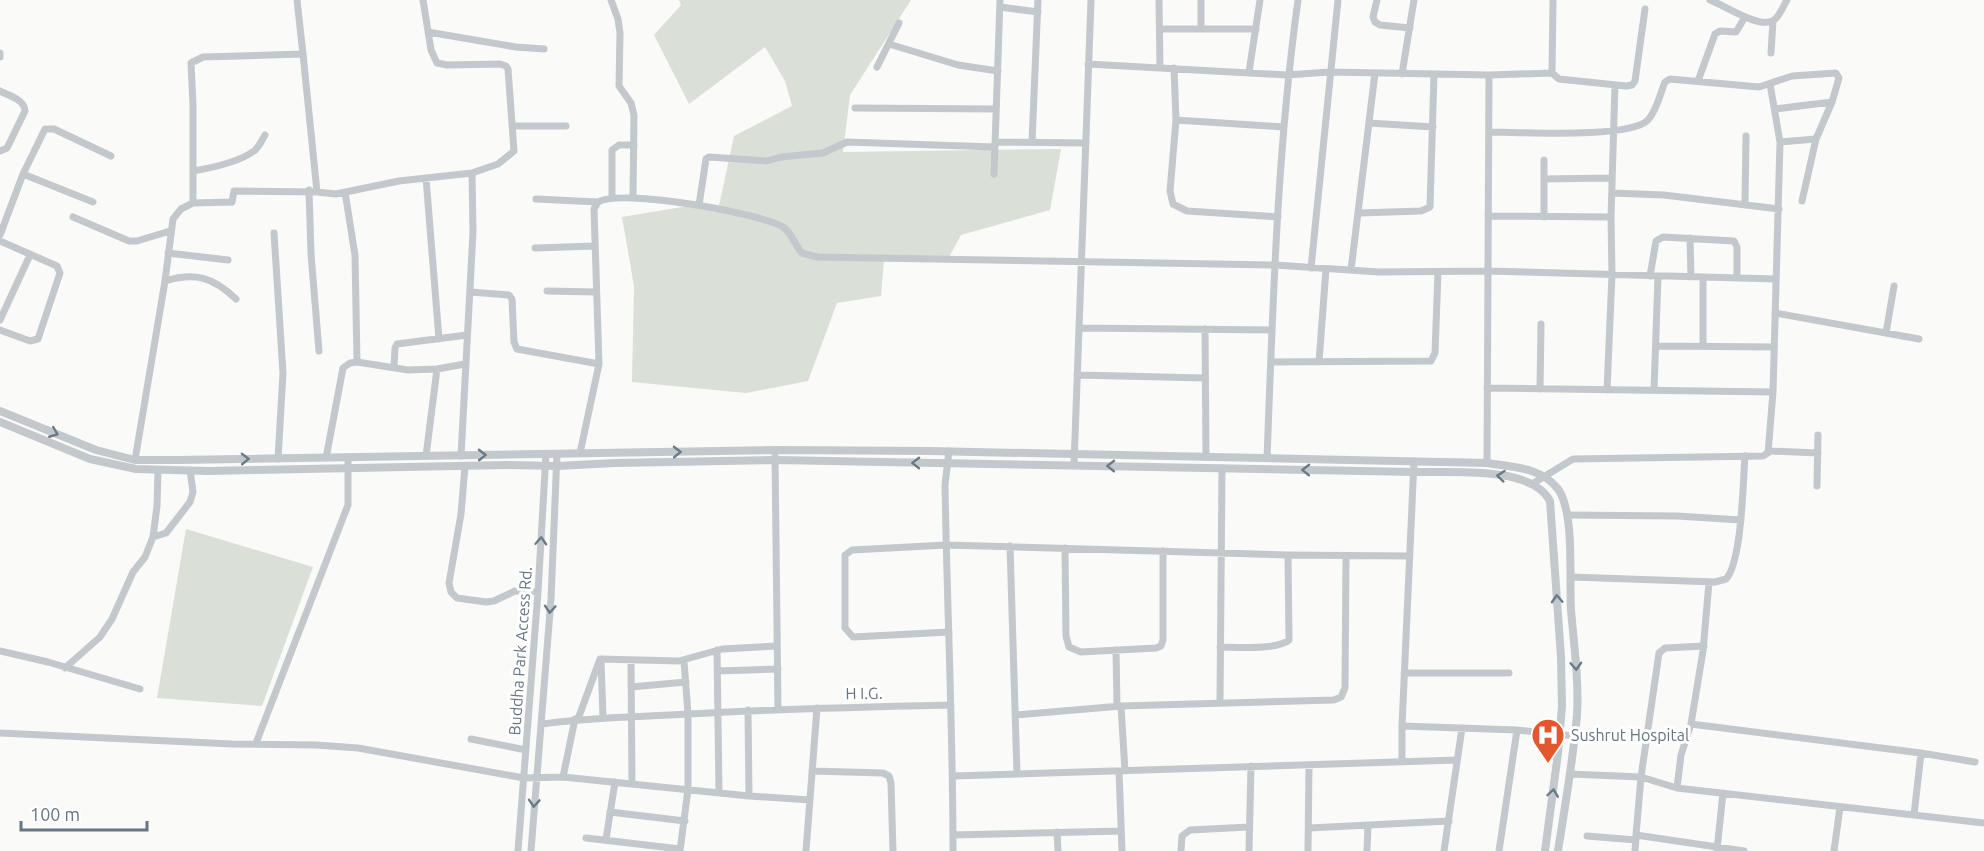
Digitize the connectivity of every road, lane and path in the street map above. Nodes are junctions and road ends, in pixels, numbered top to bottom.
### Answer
1 (297, 0) edge
2 (423, 0) edge
3 (611, 0) edge
4 (1038, 0) edge
5 (1091, 0) edge
6 (1159, 0) edge
7 (1201, 0) edge
8 (1260, 0) edge
9 (1298, 0) edge
10 (1338, 0) edge
11 (1377, 0) edge
12 (1414, 0) edge
13 (1543, 0) edge
14 (1787, 0) edge
15 (1715, 1) edge
16 (1553, 2) edge
17 (1000, 3) edge
18 (1645, 9) dead end
19 (1038, 12) junction
20 (1745, 17) junction
21 (1773, 21) junction
22 (899, 22) dead end
23 (1410, 28) junction
24 (1160, 29) junction
25 (1201, 29) junction
26 (1256, 29) junction
27 (428, 32) junction
28 (889, 44) junction
29 (544, 49) dead end
30 (1771, 53) dead end
31 (303, 54) junction
32 (1089, 64) junction
33 (878, 67) dead end
34 (1160, 68) junction
35 (1173, 68) junction
36 (998, 71) junction
37 (1249, 72) junction
38 (1329, 72) junction
39 (1375, 73) junction
40 (1402, 74) junction
41 (1434, 74) junction
42 (1552, 74) junction
43 (1287, 75) junction
44 (1489, 75) junction
45 (1698, 81) junction
46 (1770, 84) junction
47 (1615, 85) junction
48 (0, 91) edge
49 (1832, 102) junction
50 (855, 108) dead end
51 (1775, 109) junction
52 (996, 110) junction
53 (1176, 120) junction
54 (1369, 123) junction
55 (514, 126) junction
56 (566, 126) dead end
57 (1284, 127) junction
58 (1433, 127) junction
59 (1613, 131) junction
60 (1489, 132) junction
61 (265, 135) dead end
62 (1746, 136) dead end
63 (1816, 139) junction
64 (1032, 142) junction
65 (1780, 142) junction
66 (1086, 143) junction
67 (634, 145) junction
68 (994, 145) junction
69 (0, 151) edge
70 (111, 156) dead end
71 (1544, 160) dead end
72 (193, 171) junction
73 (472, 173) junction
74 (23, 174) junction
75 (994, 174) dead end
76 (426, 178) junction
77 (1612, 178) junction
78 (1544, 179) junction
79 (313, 191) junction
80 (345, 192) junction
81 (1612, 193) junction
82 (612, 198) junction
83 (633, 198) junction
84 (536, 199) dead end
85 (1802, 201) dead end
86 (93, 202) dead end
87 (598, 202) junction
88 (193, 203) junction
89 (1745, 204) junction
90 (699, 205) junction
91 (1779, 209) junction
92 (1359, 213) junction
93 (1488, 216) junction
94 (73, 217) dead end
95 (1278, 217) junction
96 (1544, 217) junction
97 (1611, 217) junction
98 (170, 231) junction
99 (274, 233) dead end
100 (0, 235) edge
101 (1690, 238) junction
102 (0, 241) edge
103 (595, 246) junction
104 (535, 248) dead end
105 (168, 253) junction
106 (30, 255) junction
107 (228, 260) dead end
108 (1081, 262) junction
109 (1275, 266) junction
110 (1311, 268) junction
111 (1326, 269) junction
112 (1351, 270) junction
113 (1488, 271) junction
114 (1438, 272) junction
115 (1612, 275) junction
116 (1654, 276) junction
117 (1691, 277) junction
118 (1703, 277) junction
119 (1737, 278) junction
120 (1776, 279) junction
121 (165, 281) junction
122 (1894, 286) dead end
123 (547, 291) dead end
124 (470, 292) junction
125 (596, 292) junction
126 (236, 299) dead end
127 (1775, 313) junction
128 (0, 320) edge
129 (1541, 324) dead end
130 (1078, 328) junction
131 (1205, 329) junction
132 (0, 330) edge
133 (1272, 330) junction
134 (1886, 333) junction
135 (467, 335) junction
136 (439, 339) junction
137 (1919, 339) dead end
138 (1656, 346) junction
139 (1703, 346) junction
140 (1774, 347) junction
141 (319, 351) dead end
142 (357, 362) junction
143 (1271, 362) junction
144 (1319, 362) junction
145 (465, 364) junction
146 (598, 364) junction
147 (394, 367) junction
148 (437, 369) junction
149 (1077, 375) junction
150 (1205, 378) junction
151 (1487, 388) junction
152 (1539, 388) junction
153 (1607, 390) junction
154 (1654, 390) junction
155 (1773, 392) junction
156 (0, 411) edge
157 (0, 422) edge
158 (1818, 435) dead end
159 (775, 450) junction
160 (949, 451) junction
161 (1769, 451) junction
162 (580, 453) junction
163 (1818, 453) junction
164 (546, 454) junction
165 (557, 454) junction
166 (1074, 454) junction
167 (426, 456) junction
168 (460, 456) junction
169 (1745, 456) junction
170 (1206, 457) junction
171 (326, 458) junction
172 (348, 458) junction
173 (1267, 458) junction
174 (278, 459) junction
175 (135, 460) junction
176 (775, 460) junction
177 (1414, 461) junction
178 (1487, 463) junction
179 (947, 464) junction
180 (1074, 465) junction
181 (465, 466) junction
182 (546, 466) junction
183 (557, 466) junction
184 (348, 468) junction
185 (1222, 468) junction
186 (158, 470) junction
187 (190, 470) junction
188 (1414, 472) junction
189 (1543, 475) junction
190 (1532, 484) junction
191 (1817, 486) dead end
192 (1567, 515) junction
193 (1741, 520) junction
194 (153, 537) junction
195 (946, 545) junction
196 (1010, 546) junction
197 (1065, 548) junction
198 (1163, 551) junction
199 (1221, 553) junction
200 (1288, 555) junction
201 (1346, 556) junction
202 (1409, 556) junction
203 (1570, 577) junction
204 (1709, 582) junction
205 (538, 592) junction
206 (949, 632) junction
207 (777, 645) junction
208 (1704, 646) junction
209 (1220, 647) junction
210 (717, 650) junction
211 (1116, 650) junction
212 (0, 651) edge
213 (600, 659) junction
214 (631, 660) junction
215 (684, 661) junction
216 (65, 668) junction
217 (778, 669) junction
218 (717, 671) junction
219 (1404, 673) junction
220 (1509, 673) dead end
221 (686, 682) junction
222 (631, 687) junction
223 (140, 689) dead end
224 (1220, 702) junction
225 (950, 705) junction
226 (1119, 706) junction
227 (817, 708) junction
228 (778, 709) junction
229 (748, 710) junction
230 (718, 712) junction
231 (688, 714) junction
232 (1015, 715) junction
233 (632, 716) junction
234 (603, 717) junction
235 (577, 719) junction
236 (542, 724) junction
237 (1690, 724) junction
238 (1402, 726) junction
239 (1461, 728) junction
240 (1517, 730) junction
241 (0, 734) edge
242 (1560, 735) junction
243 (1574, 736) junction
244 (471, 739) dead end
245 (256, 743) junction
246 (526, 750) junction
247 (1921, 753) junction
248 (1456, 760) junction
249 (1402, 762) junction
250 (1975, 762) dead end
251 (1309, 765) junction
252 (1251, 766) junction
253 (812, 771) junction
254 (1122, 771) junction
255 (1017, 774) junction
256 (1570, 774) junction
257 (954, 776) junction
258 (563, 777) junction
259 (1641, 777) junction
260 (524, 778) junction
261 (536, 778) junction
262 (615, 782) junction
263 (632, 784) junction
264 (1677, 788) junction
265 (688, 789) junction
266 (719, 792) junction
267 (1723, 793) junction
268 (749, 796) junction
269 (810, 800) junction
270 (1840, 807) junction
271 (610, 812) junction
272 (1914, 816) junction
273 (1449, 820) junction
274 (685, 821) junction
275 (1984, 823) edge
276 (1368, 825) junction
277 (1249, 827) junction
278 (1308, 828) junction
279 (1121, 831) junction
280 (1057, 832) junction
281 (953, 835) junction
282 (1587, 836) dead end
283 (1636, 837) junction
284 (586, 838) dead end
285 (606, 839) junction
286 (1717, 849) edge
287 (680, 850) edge
288 (518, 851) edge
289 (531, 851) edge
290 (806, 851) edge
291 (893, 851) edge
292 (953, 851) edge
293 (1058, 851) edge
294 (1122, 851) edge
295 (1181, 851) edge
296 (1249, 851) edge
297 (1308, 851) edge
298 (1367, 851) edge
299 (1444, 851) edge
300 (1499, 851) edge
301 (1545, 851) edge
302 (1558, 851) edge
303 (1635, 851) edge
304 (1744, 851) edge
305 (1834, 851) edge

1 - 31 street
2 - 27 street
3 - 67 street
4 - 19 street
5 - 32 street
6 - 24 street
7 - 25 street
8 - 26 street
9 - 43 street
10 - 38 street
11 - 23 street
12 - 23 street
13 - 16 street
14 - 21 street
15 - 20 street
16 - 42 street
17 - 19 street
17 - 36 street
18 - 47 street
19 - 64 street
20 - 21 street
20 - 45 street
21 - 30 street
22 - 28 street
23 - 40 street
24 - 25 street
24 - 34 street
25 - 26 street
26 - 37 street
27 - 29 street
27 - 55 street
28 - 33 street
28 - 36 street
31 - 72 street
31 - 79 street
32 - 34 street
32 - 66 street
34 - 35 street
35 - 37 street
35 - 53 street
36 - 52 street
37 - 43 street
38 - 39 street
38 - 43 street
38 - 110 street
39 - 40 street
39 - 54 street
40 - 41 street
41 - 44 street
41 - 58 street
42 - 44 street
42 - 47 street
43 - 57 street
44 - 60 street
45 - 46 street
45 - 59 street
46 - 49 street
46 - 51 street
47 - 59 street
48 - 69 street
49 - 51 street
49 - 63 street
50 - 52 street
51 - 65 street
52 - 68 street
53 - 57 street
53 - 95 street
54 - 58 street
54 - 92 street
55 - 56 street
55 - 73 street
57 - 95 street
58 - 92 street
59 - 60 street
59 - 77 street
60 - 93 street
61 - 72 street
62 - 89 street
63 - 65 street
63 - 85 street
64 - 66 street
64 - 68 street
65 - 91 street
66 - 108 street
67 - 82 street
67 - 83 street
68 - 75 street
68 - 90 street
70 - 74 street
71 - 78 street
72 - 88 street
73 - 76 street
73 - 124 street
74 - 86 street
74 - 100 street
76 - 80 street
76 - 136 street
77 - 78 street
77 - 81 street
78 - 96 street
79 - 80 street
79 - 88 street
79 - 141 street
80 - 142 street
81 - 89 street
81 - 97 street
82 - 83 street
82 - 87 street
83 - 90 street
84 - 87 street
87 - 103 street
88 - 98 street
89 - 91 street
90 - 108 street
91 - 120 street
92 - 112 street
93 - 96 street
93 - 113 street
94 - 98 street
95 - 109 street
96 - 97 street
97 - 115 street
98 - 105 street
99 - 174 street
101 - 116 street
101 - 117 street
101 - 119 street
102 - 106 street
103 - 104 street
103 - 125 street
105 - 107 street
105 - 121 street
106 - 128 street
106 - 132 street
108 - 109 street
108 - 130 street
109 - 110 street
109 - 133 street
110 - 111 street
111 - 112 street
111 - 144 street
112 - 114 street
113 - 114 street
113 - 115 street
113 - 151 street
114 - 144 street
115 - 116 street
115 - 153 street
116 - 117 street
116 - 138 street
117 - 118 street
118 - 119 street
118 - 139 street
119 - 120 street
120 - 127 street
121 - 126 street
121 - 175 street
122 - 134 street
123 - 125 street
124 - 135 street
124 - 146 street
125 - 146 street
127 - 134 street
127 - 140 street
129 - 152 street
130 - 131 street
130 - 149 street
131 - 133 street
131 - 150 street
133 - 143 street
134 - 137 street
135 - 136 street
135 - 145 street
136 - 147 street
138 - 139 street
138 - 154 street
139 - 140 street
140 - 155 street
142 - 147 street
142 - 171 street
143 - 144 street
143 - 173 street
145 - 148 street
145 - 168 street
146 - 162 street
147 - 148 street
148 - 167 street
149 - 150 street
149 - 166 street
150 - 170 street
151 - 152 street
151 - 178 street
152 - 153 street
153 - 154 street
154 - 155 street
155 - 161 street
156 -> 175 street
157 - 186 street
158 - 163 street
159 - 160 street
162 -> 159 street
159 - 176 street
160 - 166 street
160 - 179 street
161 - 163 street
161 - 169 street
162 - 165 street
163 - 191 street
164 - 165 street
168 -> 164 street
164 - 182 street, Buddha Park Access Rd.
165 - 183 street, Buddha Park Access Rd.
166 - 170 street
166 - 180 street
167 - 168 street
167 - 172 street
169 - 189 street
169 - 193 street
170 - 173 street
171 - 172 street
171 - 174 street
172 - 184 street
173 - 177 street
175 -> 174 street
179 -> 176 street
176 - 183 street
176 - 207 street
177 - 178 street
177 - 188 street
178 - 189 street
179 - 180 street
179 - 195 street
185 -> 180 street
181 - 182 street
181 - 184 street
181 - 205 street
182 - 183 street
205 -> 182 street, Buddha Park Access Rd.
183 -> 236 street, Buddha Park Access Rd.
184 - 187 street
184 - 245 street
188 -> 185 street
185 - 199 street
186 - 187 street
186 - 194 street
187 - 194 street
190 -> 188 street
188 - 202 street
189 - 190 street
189 - 192 street
242 -> 190 street
192 - 193 street
192 - 203 street
193 - 204 street
194 - 216 street
195 - 196 street
195 - 206 street
195 - 206 street
196 - 197 street
196 - 232 street
197 - 198 street
197 - 211 street
198 - 199 street
198 - 211 street
199 - 200 street
199 - 209 street
200 - 201 street
200 - 209 street
201 - 202 street
201 - 224 street
202 - 219 street
203 - 204 street
203 -> 243 street
204 - 208 street
205 - 246 street, Buddha Park Access Rd.
206 - 225 street
207 - 210 street
207 - 217 street
208 - 237 street
208 - 259 street
209 - 224 street
210 - 215 street
210 - 218 street
211 - 226 street
212 - 216 street
213 - 214 street
213 - 234 street
213 - 235 street
214 - 215 street
214 - 222 street
215 - 221 street
216 - 223 street
217 - 218 street
217 - 228 street
218 - 230 street
219 - 220 street
219 - 238 street
221 - 222 street
221 - 231 street
222 - 233 street
224 - 226 street
225 - 227 street, H I.G.
225 - 257 street
226 - 232 street
226 - 254 street
227 - 228 street, H I.G.
227 - 253 street
228 - 229 street, H I.G.
229 - 230 street, H I.G.
229 - 268 street
230 - 231 street, H I.G.
230 - 266 street
231 - 233 street, H I.G.
231 - 265 street
232 - 255 street
233 - 234 street, H I.G.
233 - 263 street
234 - 235 street, H I.G.
235 - 236 street, H I.G.
235 - 258 street
236 - 261 street, Buddha Park Access Rd.
237 - 247 street
237 - 264 street
238 - 239 street
238 - 249 street
239 - 240 street
239 - 248 street
240 - 242 street
240 - 300 street
241 - 245 street
242 - 243 street
301 -> 242 street
243 - 256 street
244 - 246 street
245 - 260 street
246 - 260 street, Buddha Park Access Rd.
247 - 250 street
247 - 272 street
248 - 249 street
248 - 273 street
249 - 251 street
251 - 252 street
251 - 278 street
252 - 254 street
252 - 277 street
253 - 269 street
253 - 291 street
254 - 255 street
254 - 279 street
255 - 257 street
256 - 259 street
256 - 302 street
257 - 281 street
258 - 261 street
258 - 262 street
259 - 264 street
259 - 283 street
260 - 261 street
260 - 288 street, Buddha Park Access Rd.
261 -> 289 street, Buddha Park Access Rd.
262 - 263 street
262 - 271 street
263 - 265 street
264 - 267 street
265 - 266 street
265 - 274 street
266 - 268 street
267 - 270 street
267 - 286 street
268 - 269 street
269 - 290 street
270 - 272 street
270 - 305 street
271 - 274 street
271 - 285 street
272 - 275 street
273 - 276 street
273 - 299 street
274 - 287 street
276 - 278 street
276 - 298 street
277 - 295 street
277 - 296 street
278 - 297 street
279 - 280 street
279 - 294 street
280 - 281 street
280 - 293 street
281 - 292 street
282 - 283 street
283 - 286 street
283 - 303 street
284 - 285 street
285 - 287 street
286 - 304 street

